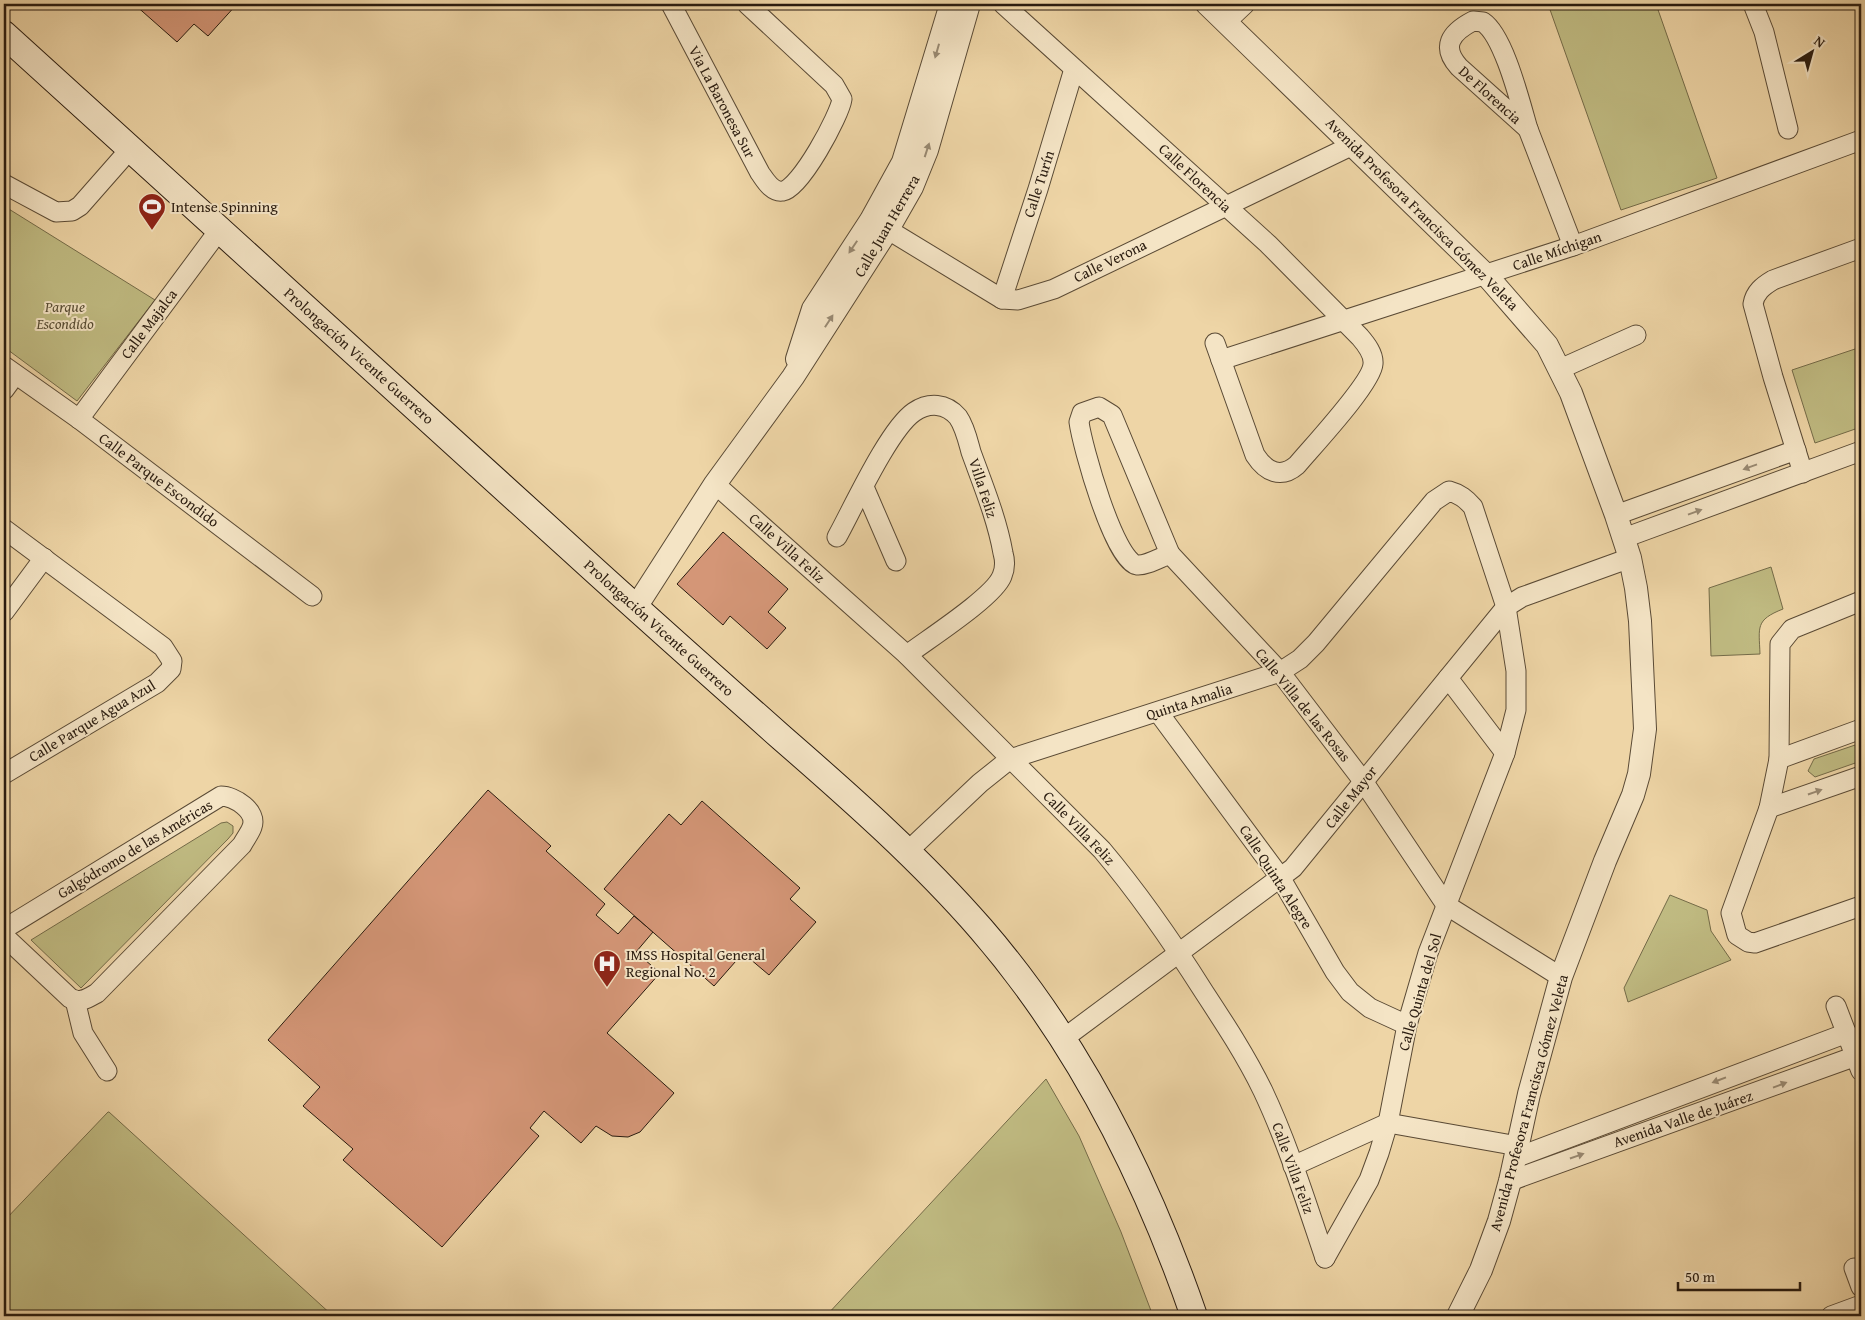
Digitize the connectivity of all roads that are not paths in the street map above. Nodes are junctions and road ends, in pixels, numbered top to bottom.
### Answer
1 (671, 4) edge
2 (747, 4) edge
3 (951, 4) edge
4 (969, 4) edge
5 (1003, 4) edge
6 (1207, 4) edge
7 (1245, 4) edge
8 (1753, 4) edge
9 (1226, 22) junction
10 (4, 34) edge
11 (1074, 69) junction
12 (1528, 128) junction
13 (1788, 129) dead end
14 (1861, 140) edge
15 (1353, 145) junction
16 (131, 148) junction
17 (4, 184) edge
18 (1225, 206) junction
19 (880, 224) junction
20 (220, 229) junction
21 (1573, 246) junction
22 (1861, 248) edge
23 (1487, 276) junction
24 (1002, 298) junction
25 (1343, 320) junction
26 (1636, 335) dead end
27 (1374, 364) joint
28 (1560, 368) junction
29 (9, 371) edge
30 (4, 390) edge
31 (79, 419) junction
32 (1796, 450) junction
33 (1861, 451) edge
34 (1803, 473) junction
35 (715, 484) junction
36 (864, 487) junction
37 (1434, 500) joint
38 (1616, 515) junction
39 (4, 529) edge
40 (837, 537) dead end
41 (1627, 548) junction
42 (1170, 554) junction
43 (44, 558) junction
44 (896, 561) dead end
45 (312, 596) dead end
46 (1861, 602) edge
47 (636, 607) junction
48 (1506, 607) junction
49 (4, 612) edge
50 (907, 655) junction
51 (1280, 672) junction
52 (1448, 678) junction
53 (1158, 712) junction
54 (1861, 729) edge
55 (1505, 753) junction
56 (1010, 759) junction
57 (1779, 759) junction
58 (4, 774) edge
59 (1861, 776) edge
60 (1363, 781) junction
61 (1769, 808) junction
62 (907, 852) junction
63 (1280, 877) junction
64 (1446, 905) junction
65 (1861, 906) edge
66 (4, 929) edge
67 (4, 936) edge
68 (1179, 953) junction
69 (1561, 977) junction
70 (79, 1000) junction
71 (1836, 1006) dead end
72 (1407, 1025) junction
73 (1846, 1033) junction
74 (1063, 1039) junction
75 (1858, 1063) edge
76 (107, 1070) dead end
77 (1388, 1123) junction
78 (1516, 1152) junction
79 (1293, 1166) junction
80 (1510, 1181) junction
81 (1325, 1258) joint
82 (1854, 1268) dead end
83 (1861, 1287) edge
84 (1861, 1305) edge
85 (1194, 1316) edge
86 (1458, 1316) edge
87 (1831, 1316) edge

1 - 2 street, Via La Baronesa Sur
3 -> 19 street, Calle Juan Herrera
19 -> 4 street, Calle Juan Herrera
5 - 11 street, Calle Florencia
6 - 9 street, Avenida Profesora Francisca Gómez Veleta
7 - 9 street
8 - 13 street
9 - 15 street, Avenida Profesora Francisca Gómez Veleta
10 - 16 main road, Prolongación Vicente Guerrero
11 - 18 street, Calle Florencia
11 - 24 street, Calle Turín
12 - 12 street, De Florencia
12 - 21 street, De Florencia
14 - 21 street, Calle Míchigan
15 - 18 street, Calle Verona
15 - 23 street, Avenida Profesora Francisca Gómez Veleta
16 - 17 street
16 - 20 main road, Prolongación Vicente Guerrero
18 - 24 street, Calle Verona
18 - 25 street, Calle Florencia
19 - 24 street
19 - 35 street, Calle Juan Herrera
20 - 31 street, Calle Majalca
20 - 47 main road, Prolongación Vicente Guerrero
21 - 23 street, Calle Míchigan
22 - 32 street
23 - 25 street, Calle Míchigan
23 - 28 street, Avenida Profesora Francisca Gómez Veleta
25 - 27 street, Calle Florencia
25 - 27 street, Calle Míchigan
26 - 28 street
28 - 38 street, Avenida Profesora Francisca Gómez Veleta
29 - 30 street
29 - 31 street, Calle Parque Escondido
31 - 45 street, Calle Parque Escondido
32 - 34 street
32 -> 38 street
33 - 34 street, Calle Mayor
41 -> 34 street, Calle Mayor
35 - 47 street, Calle Juan Herrera
35 - 50 street, Calle Villa Feliz
36 - 40 street, Villa Feliz
36 - 44 street
36 - 50 street, Villa Feliz
37 - 48 street, Calle Quinta del Sol
37 - 51 street, Quinta Amalia
38 - 41 street, Avenida Profesora Francisca Gómez Veleta
39 - 43 street
41 - 48 street, Calle Mayor
41 - 69 street, Avenida Profesora Francisca Gómez Veleta
42 - 42 street, Calle Villa de las Rosas
42 - 51 street, Calle Villa de las Rosas
43 - 49 street
43 - 58 street, Calle Parque Agua Azul
46 - 57 street
47 - 62 main road, Prolongación Vicente Guerrero
48 - 52 street, Calle Mayor
48 - 55 street, Calle Quinta del Sol
50 - 56 street, Calle Villa Feliz
51 - 53 street, Quinta Amalia
51 - 60 street, Calle Villa de las Rosas
52 - 55 street
52 - 60 street, Calle Mayor
53 - 56 street, Quinta Amalia
53 - 63 street, Calle Quinta Alegre
54 - 57 street
55 - 64 street, Calle Quinta del Sol
56 - 62 street, Quinta Amalia
56 - 68 street, Calle Villa Feliz
57 - 61 street
61 -> 59 street
60 - 63 street, Calle Mayor
60 - 64 street, Calle Villa de las Rosas
61 - 65 street
62 - 74 main road, Prolongación Vicente Guerrero
63 - 68 street, Calle Mayor
63 - 72 street, Calle Quinta Alegre
64 - 69 street, Calle Villa de las Rosas
64 - 72 street, Calle Quinta del Sol
66 - 70 street, Galgódromo de las Américas
67 - 70 street
68 - 74 street, Calle Mayor
68 - 79 street, Calle Villa Feliz
69 - 78 street, Avenida Profesora Francisca Gómez Veleta
70 - 76 street
71 - 73 street, Avenida Valle de Juárez
72 - 77 street, Calle Quinta del Sol
73 - 75 street, Avenida Valle de Juárez
73 -> 78 street, Avenida Valle de Juárez
74 - 85 main road, Prolongación Vicente Guerrero
80 -> 75 street, Avenida Valle de Juárez
77 - 78 street
77 - 79 street
77 - 81 street, Calle Quinta del Sol
78 - 80 street, Avenida Profesora Francisca Gómez Veleta
79 - 81 street, Calle Villa Feliz
80 - 86 street, Avenida Profesora Francisca Gómez Veleta
82 - 83 street
84 - 87 street

